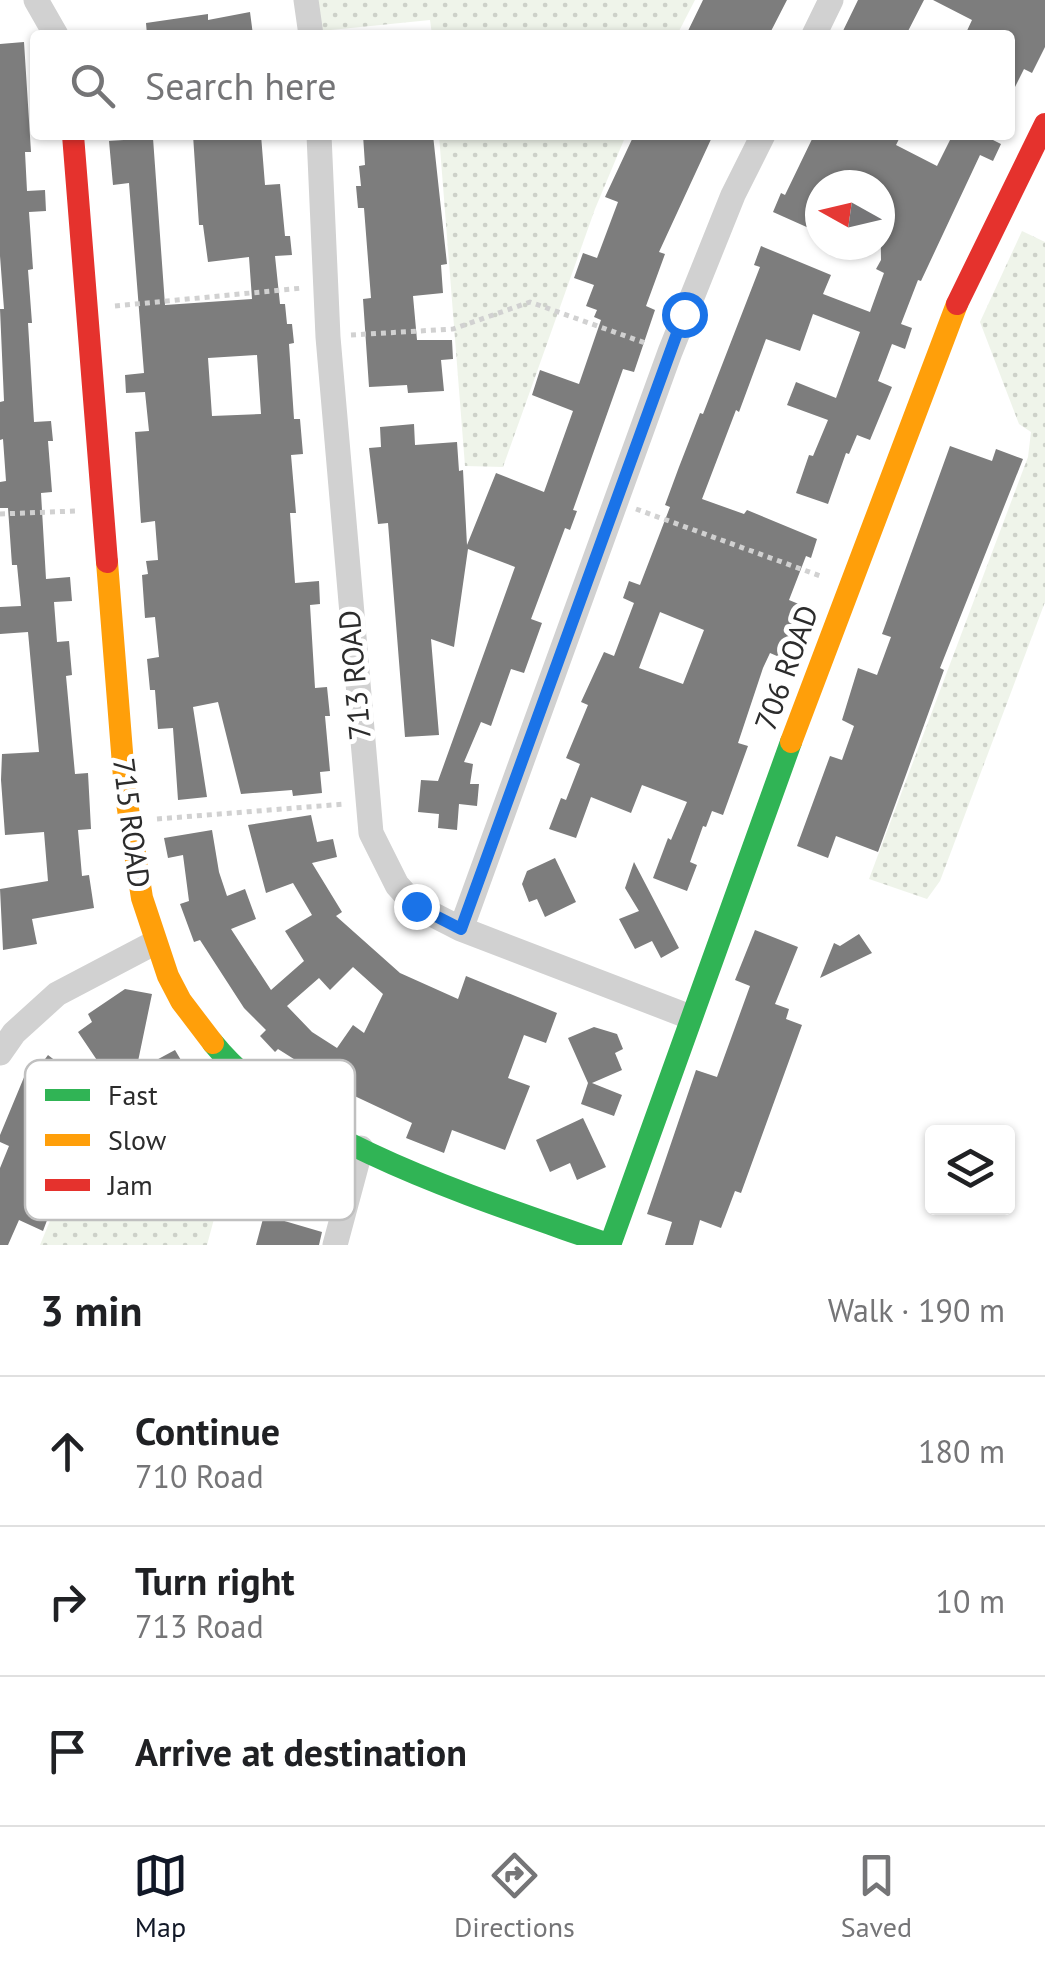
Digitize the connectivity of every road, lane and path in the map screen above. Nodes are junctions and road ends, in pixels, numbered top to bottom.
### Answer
1 (36, 0) edge
2 (306, 0) edge
3 (831, 0) edge
4 (53, 30) edge
5 (310, 30) edge
6 (816, 30) edge
7 (1045, 124) edge
8 (73, 140) edge
9 (319, 140) edge
10 (760, 140) edge
11 (326, 286) junction
12 (87, 308) junction
13 (328, 336) junction
14 (670, 352) junction
15 (616, 502) junction
16 (66, 511) dead end
17 (0, 514) edge
18 (849, 587) junction
19 (368, 802) junction
20 (160, 819) dead end
21 (461, 929) junction
22 (154, 943) junction
23 (690, 1017) junction
24 (0, 1053) edge
25 (230, 1060) edge
26 (355, 1145) edge
27 (361, 1148) junction
28 (355, 1170) edge
29 (342, 1220) edge
30 (335, 1245) edge
31 (610, 1245) edge

1 - 4 street
2 - 5 street
3 - 6 street
7 - 18 street, 706 ROAD
8 - 12 street, 715 ROAD
9 - 11 street, 713 ROAD
10 - 14 street
11 - 12 path
11 - 13 street, 713 ROAD
12 - 22 street, 715 ROAD
13 - 14 path
13 - 19 street, 713 ROAD
14 - 15 street
15 - 18 path
15 - 21 street
16 - 17 path
18 - 23 street, 706 ROAD
19 - 20 path
19 - 21 street, 713 ROAD
21 - 23 street, 713 ROAD
22 - 24 street
22 - 25 street, 715 ROAD
23 - 31 street, 706 ROAD
26 - 27 street, 715 ROAD
27 - 28 street
27 - 31 street, 715 ROAD
29 - 30 street

